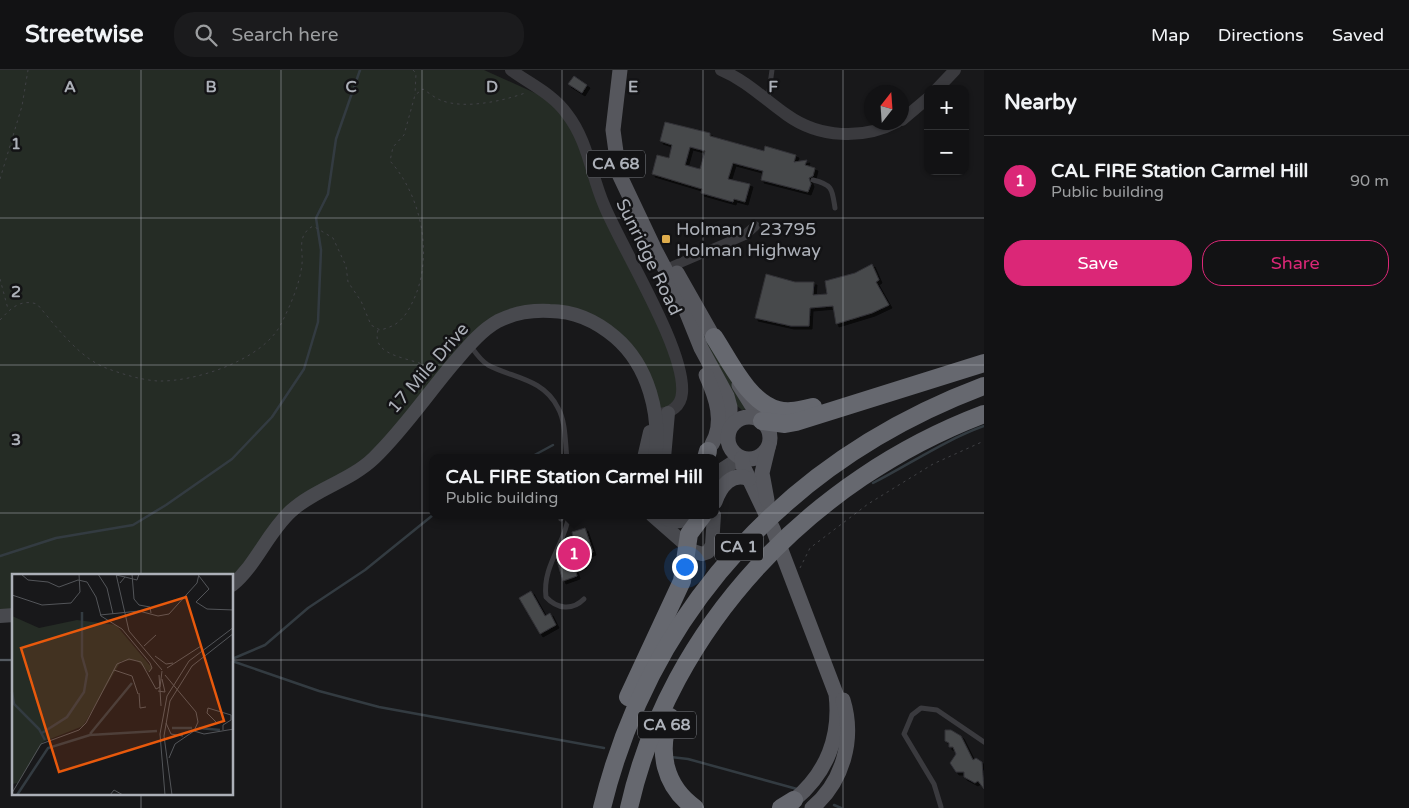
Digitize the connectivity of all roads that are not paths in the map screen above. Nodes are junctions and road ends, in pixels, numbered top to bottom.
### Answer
1 (511, 70) edge
2 (620, 70) edge
3 (721, 70) edge
4 (772, 70) edge
5 (955, 70) edge
6 (941, 85) edge
7 (768, 99) junction
8 (924, 101) edge
9 (909, 114) edge
10 (879, 130) edge
11 (813, 180) dead end
12 (835, 208) dead end
13 (641, 220) junction
14 (755, 226) dead end
15 (673, 266) junction
16 (694, 331) junction
17 (714, 337) junction
18 (470, 345) junction
19 (984, 363) edge
20 (906, 386) junction
21 (984, 386) edge
22 (662, 414) junction
23 (984, 414) edge
24 (761, 421) junction
25 (730, 428) junction
26 (768, 448) junction
27 (708, 453) edge
28 (566, 454) edge
29 (646, 454) edge
30 (656, 454) edge
31 (664, 454) edge
32 (741, 458) junction
33 (719, 476) edge
34 (750, 479) junction
35 (719, 492) edge
36 (764, 501) junction
37 (568, 519) edge
38 (657, 519) edge
39 (667, 519) edge
40 (683, 519) edge
41 (693, 519) edge
42 (714, 519) edge
43 (686, 545) junction
44 (234, 583) edge
45 (584, 599) dead end
46 (703, 638) junction
47 (832, 679) junction
48 (984, 742) edge
49 (834, 782) junction
50 (792, 805) edge
51 (941, 807) edge
52 (602, 808) edge
53 (629, 808) edge
54 (695, 808) edge
55 (812, 808) edge
56 (823, 808) edge

1 - 22 street, Sunridge Road
2 - 13 main road, CA 68
3 - 7 street
4 - 7 lane
5 - 6 street
7 - 10 street
8 - 9 street
11 - 12 lane
13 - 15 main road, CA 68
13 - 16 main road, CA 68
14 - 15 street
15 - 17 main road, CA 68
16 - 25 main road, CA 68
16 - 27 main road
17 - 20 highway
17 - 24 main road, CA 68
18 - 22 main road, 17 Mile Drive
18 - 28 lane
18 - 44 main road, 17 Mile Drive
19 - 20 highway
20 - 24 highway
21 - 52 highway, CA 1
22 - 29 main road
22 - 30 main road, 17 Mile Drive
22 - 31 main road
23 - 46 highway, CA 1
24 - 25 main road
24 - 26 main road, CA 68
25 - 27 main road
25 - 32 main road, CA 68
26 - 32 main road
26 - 36 main road, CA 68
32 - 33 main road
32 - 34 main road, CA 68
34 - 35 main road
34 - 36 main road, CA 68
36 - 47 main road, CA 68
37 - 45 lane
38 - 43 main road
39 - 40 main road
41 - 43 highway
42 - 43 main road
43 - 52 highway
46 - 53 highway, CA 1
46 - 54 highway, CA 68
47 - 49 main road, CA 68
47 - 50 main road, CA 68
48 - 51 lane
49 - 55 main road, CA 68
49 - 56 main road

